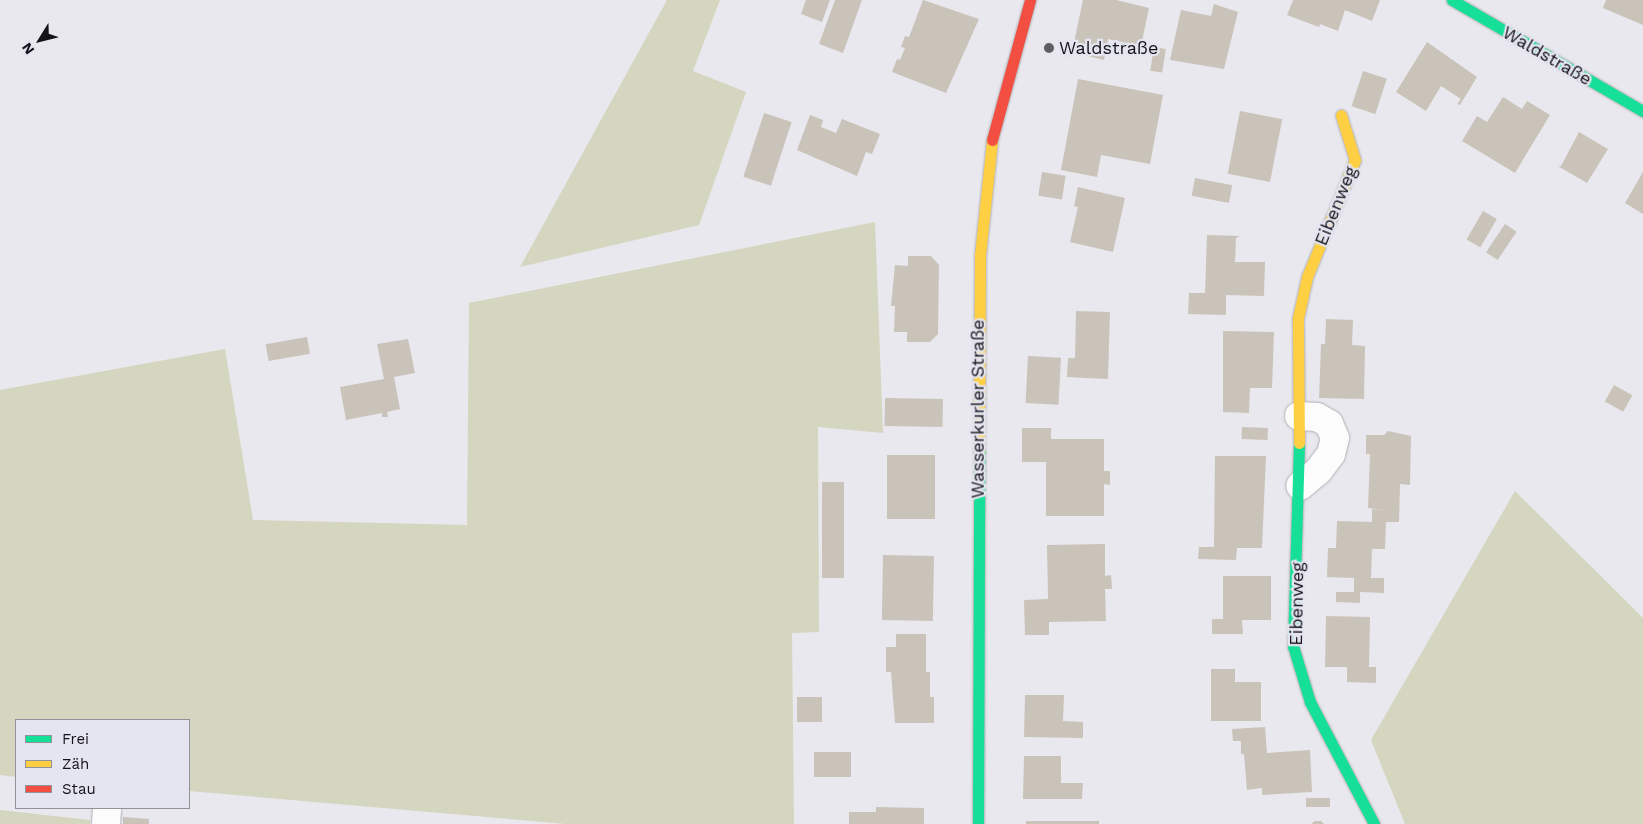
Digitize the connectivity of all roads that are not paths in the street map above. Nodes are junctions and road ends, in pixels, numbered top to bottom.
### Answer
1 (1030, 0) edge
2 (1452, 0) edge
3 (1643, 111) edge
4 (1341, 115) dead end
5 (1299, 416) junction
6 (1300, 486) junction
7 (107, 809) edge
8 (106, 824) edge
9 (978, 824) edge
10 (1374, 824) edge

1 - 9 street, Wasserkurler Straße
2 - 3 street, Waldstraße
4 - 5 street, Eibenweg
5 - 6 street, Eibenweg
5 - 6 street
6 - 10 street, Eibenweg
7 - 8 street

